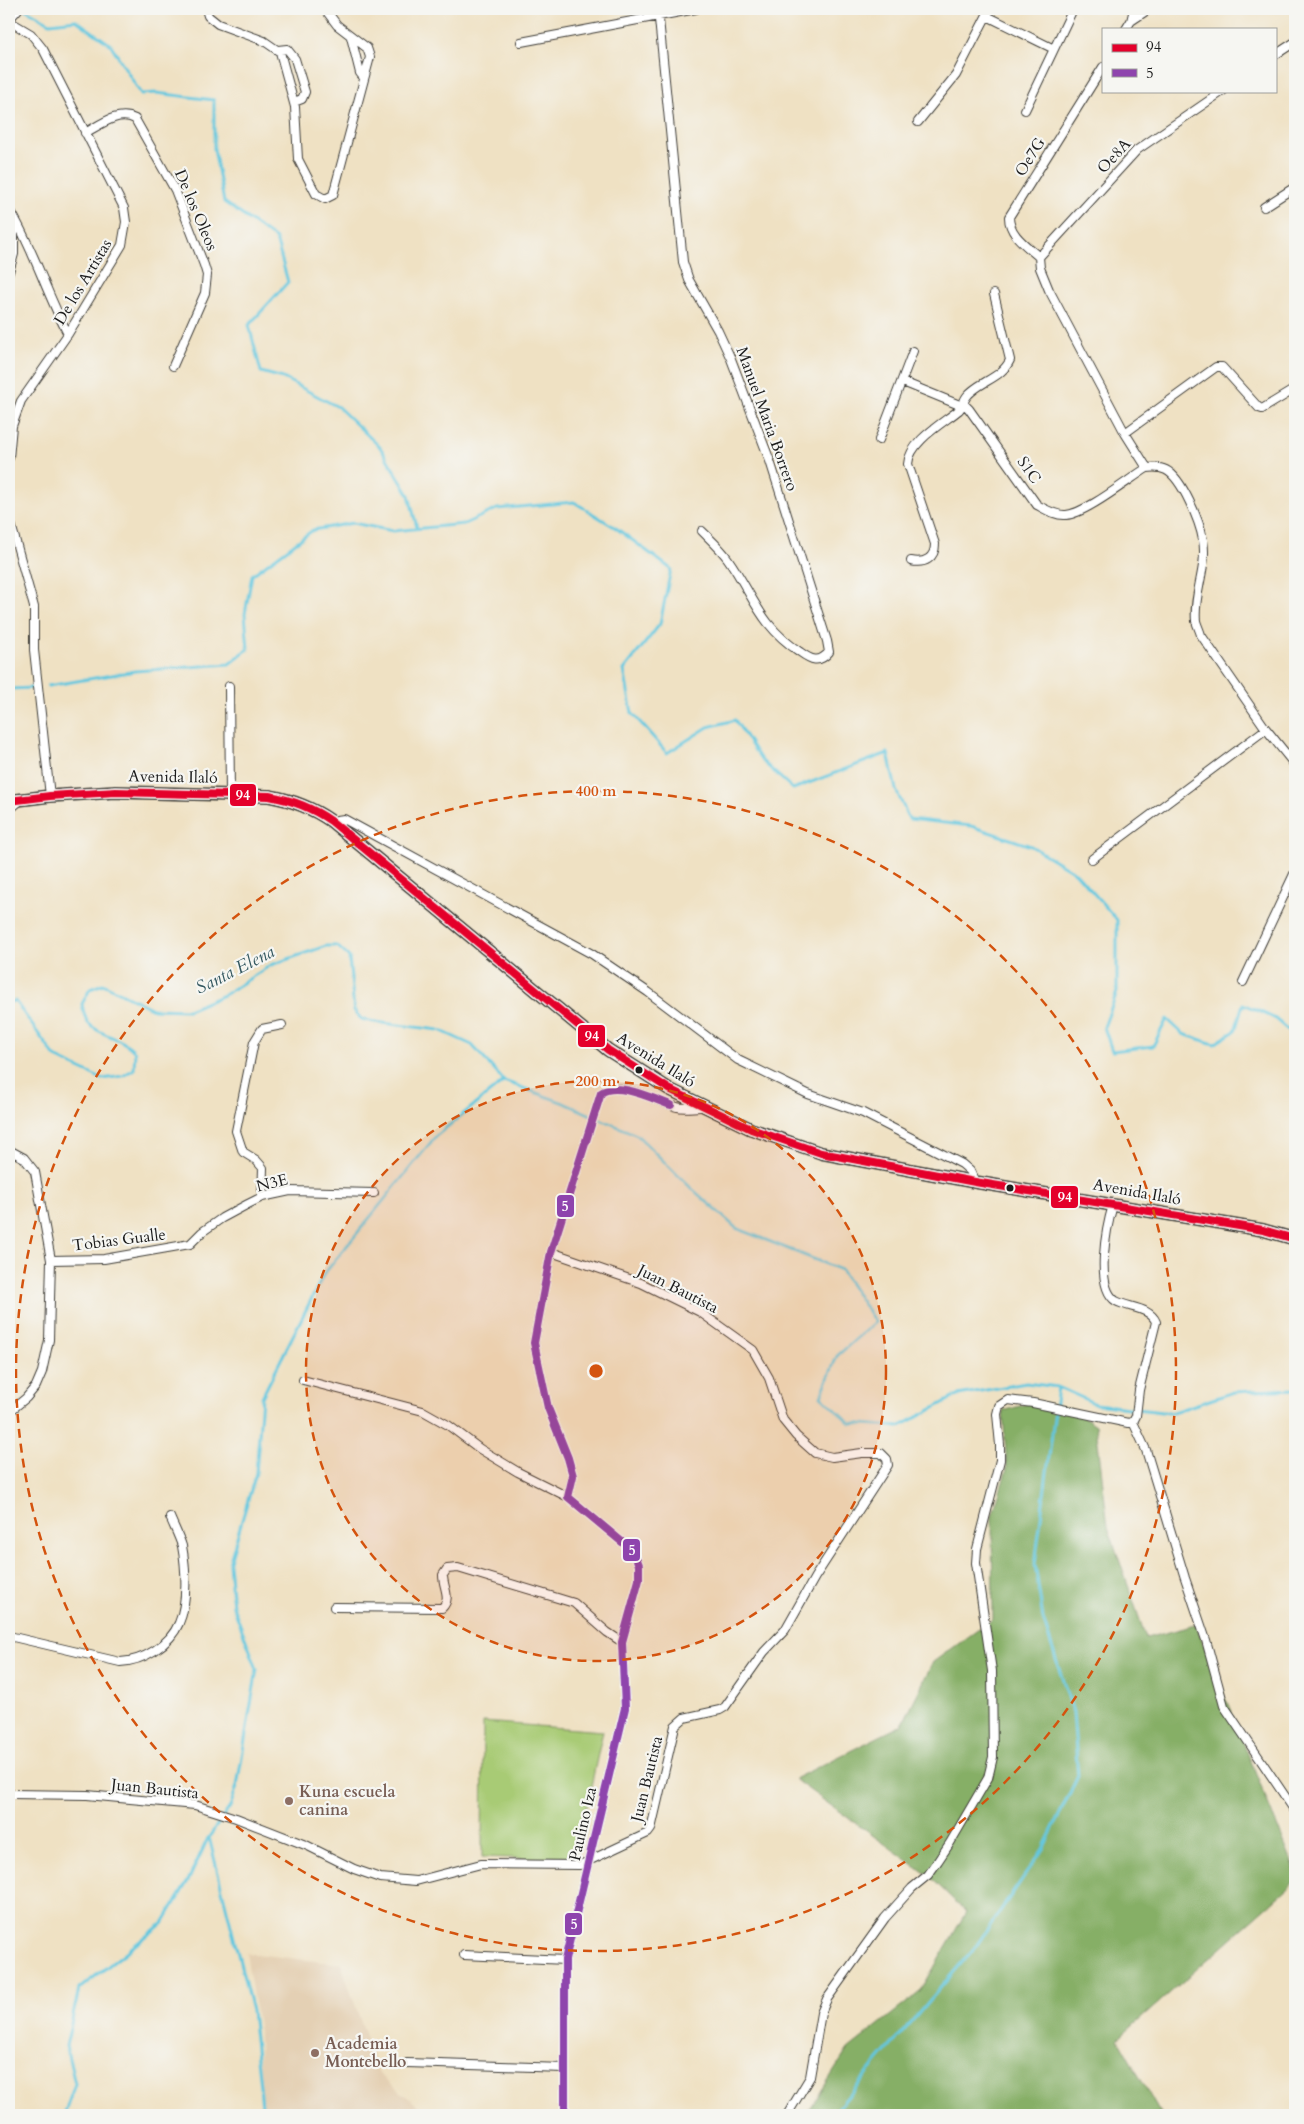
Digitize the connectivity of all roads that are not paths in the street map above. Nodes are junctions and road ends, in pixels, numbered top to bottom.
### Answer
1 (206, 9) edge
2 (325, 9) edge
3 (696, 9) edge
4 (1073, 9) edge
5 (1134, 9) edge
6 (1150, 9) edge
7 (659, 12) edge
8 (988, 12) edge
9 (13, 14) edge
10 (1131, 21) junction
11 (1127, 28) edge
12 (352, 37) junction
13 (521, 42) dead end
14 (1295, 42) edge
15 (1054, 49) junction
16 (278, 50) junction
17 (1276, 54) edge
18 (1102, 68) edge
19 (364, 78) junction
20 (1222, 92) edge
21 (294, 102) junction
22 (1025, 110) dead end
23 (918, 122) dead end
24 (85, 133) junction
25 (1295, 187) edge
26 (9, 208) edge
27 (1264, 208) dead end
28 (14, 216) junction
29 (1040, 257) junction
30 (9, 272) edge
31 (994, 294) dead end
32 (68, 334) junction
33 (913, 351) dead end
34 (173, 366) dead end
35 (902, 382) junction
36 (1295, 389) edge
37 (965, 404) junction
38 (1126, 433) junction
39 (879, 440) dead end
40 (9, 458) edge
41 (1147, 468) junction
42 (9, 518) edge
43 (702, 531) dead end
44 (911, 560) dead end
45 (229, 686) dead end
46 (1266, 729) junction
47 (1295, 765) edge
48 (230, 795) junction
49 (50, 796) junction
50 (21, 800) junction
51 (9, 801) edge
52 (9, 810) edge
53 (331, 821) junction
54 (1092, 859) dead end
55 (1295, 872) edge
56 (1243, 982) dead end
57 (282, 1025) dead end
58 (701, 1107) junction
59 (9, 1150) edge
60 (975, 1182) junction
61 (374, 1193) dead end
62 (262, 1197) junction
63 (1113, 1205) junction
64 (1295, 1239) edge
65 (190, 1244) joint
66 (552, 1252) junction
67 (51, 1260) junction
68 (303, 1380) dead end
69 (9, 1412) edge
70 (1134, 1419) junction
71 (568, 1497) junction
72 (170, 1517) dead end
73 (334, 1607) dead end
74 (9, 1636) edge
75 (622, 1642) junction
76 (9, 1794) edge
77 (1295, 1811) edge
78 (587, 1863) junction
79 (464, 1955) dead end
80 (565, 1960) junction
81 (407, 2063) dead end
82 (564, 2068) junction
83 (565, 2115) edge
84 (787, 2115) edge

1 - 16 street
2 - 12 street
3 - 7 street
4 - 15 street
5 - 10 street
6 - 10 street
7 - 13 street
7 - 43 street, Manuel Maria Borrero
8 - 15 street
8 - 23 street
9 - 24 street, De los Artistas
10 - 11 street
12 - 19 street
12 - 19 street
14 - 17 street
15 - 22 street
16 - 21 street
16 - 21 street
18 - 29 street, Oe7G
19 - 21 street
20 - 29 street, Oe8A
24 - 32 street, De los Artistas
24 - 34 street, De los Oleos
25 - 27 street
26 - 28 street
28 - 30 street
28 - 32 street
29 - 38 street
31 - 37 street
32 - 40 street, De los Artistas
33 - 35 street
35 - 37 street
35 - 39 street
36 - 38 street
37 - 41 street, S1C
37 - 44 street
38 - 41 street
41 - 46 street
42 - 49 street
45 - 48 street
46 - 47 street
46 - 54 street
48 - 49 main road, Avenida Ilaló
48 - 53 main road, Avenida Ilaló
49 - 50 main road, Avenida Ilaló
50 - 51 main road, Avenida Ilaló
50 - 52 street
53 - 58 main road, Avenida Ilaló
53 - 60 street
55 - 56 street
57 - 62 street
58 - 60 main road, Avenida Ilaló
58 - 66 street
59 - 67 street
60 - 63 main road, Avenida Ilaló
61 - 62 street, N3E
62 - 65 street, N3E
63 - 64 main road, Avenida Ilaló
63 - 70 street
65 - 67 street, Tobias Gualle
66 - 71 street
66 - 78 street, Juan Bautista
67 - 69 street
68 - 71 street, Paulino Iza
70 - 77 street
70 - 84 street
71 - 75 street, Paulino Iza
72 - 74 street
73 - 75 street
75 - 78 street, Paulino Iza
76 - 78 street, Juan Bautista
78 - 80 street, Paulino Iza
79 - 80 street
80 - 82 street, Paulino Iza
81 - 82 street
82 - 83 street, Paulino Iza

